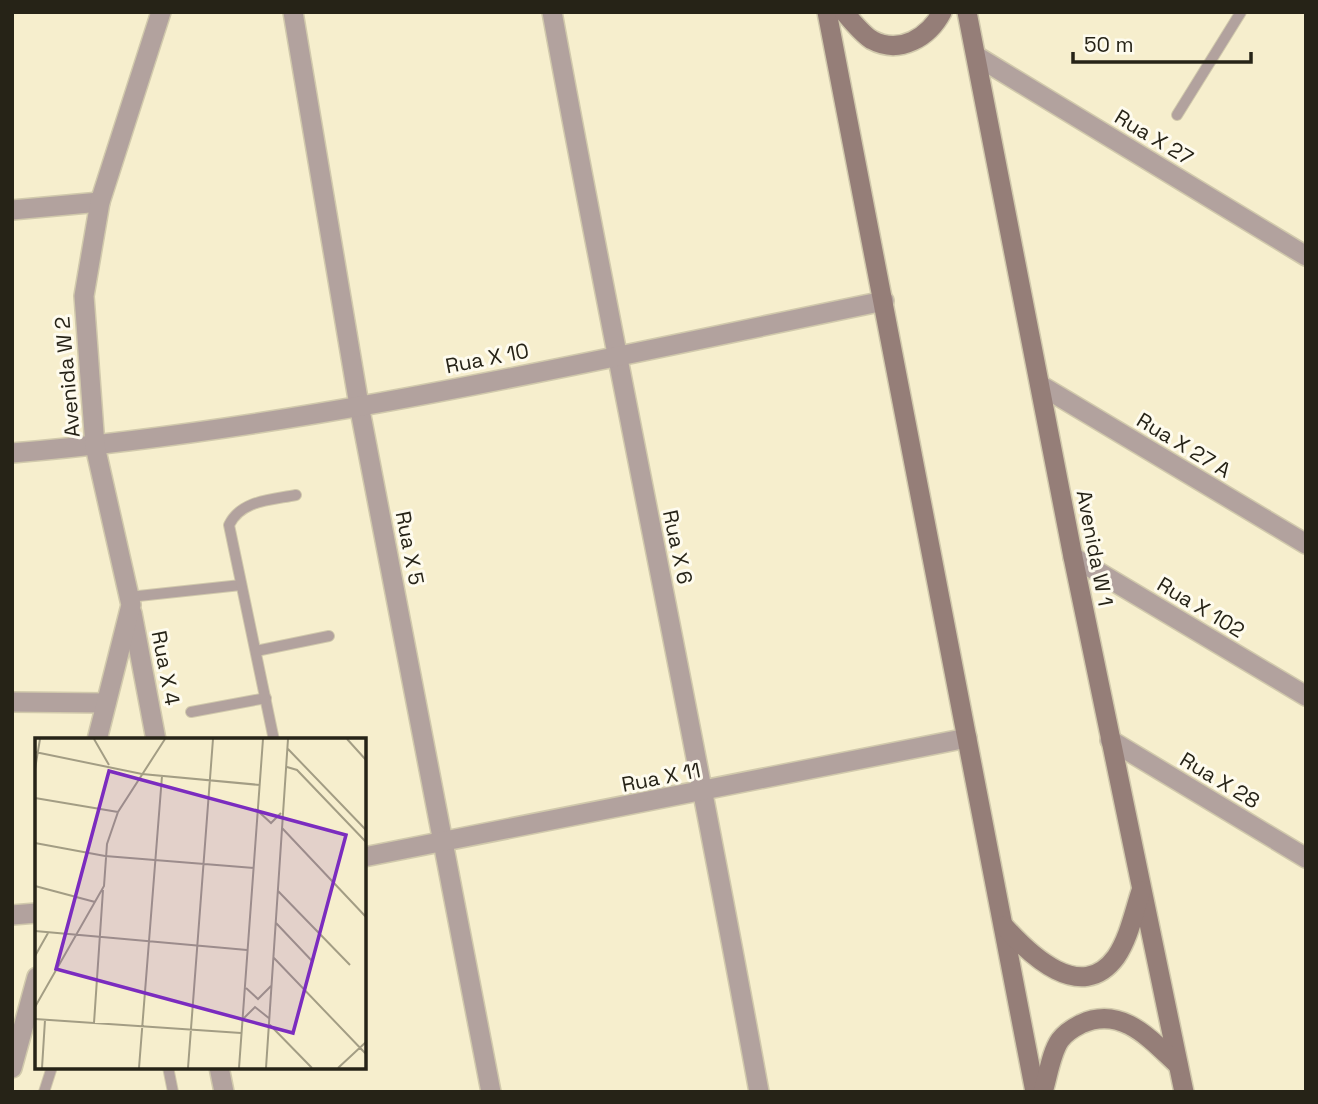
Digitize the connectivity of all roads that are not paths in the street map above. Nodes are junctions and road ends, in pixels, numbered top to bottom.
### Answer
1 (161, 12) edge
2 (293, 12) edge
3 (552, 12) edge
4 (827, 12) edge
5 (844, 12) edge
6 (942, 12) edge
7 (967, 12) edge
8 (1241, 12) edge
9 (978, 57) junction
10 (1177, 115) dead end
11 (100, 202) junction
12 (12, 210) edge
13 (1306, 256) edge
14 (884, 301) junction
15 (615, 356) junction
16 (1040, 384) junction
17 (359, 405) junction
18 (95, 446) junction
19 (12, 453) edge
20 (296, 495) dead end
21 (1306, 544) edge
22 (1073, 557) junction
23 (241, 584) junction
24 (130, 601) junction
25 (329, 636) dead end
26 (256, 651) junction
27 (1306, 696) edge
28 (265, 698) junction
29 (12, 702) edge
30 (106, 703) junction
31 (191, 712) dead end
32 (97, 738) edge
33 (156, 738) edge
34 (274, 738) edge
35 (967, 738) junction
36 (1110, 740) junction
37 (705, 792) junction
38 (446, 843) junction
39 (366, 857) edge
40 (1306, 858) edge
41 (1142, 889) junction
42 (35, 913) edge
43 (12, 915) edge
44 (1003, 925) junction
45 (35, 984) edge
46 (1178, 1065) junction
47 (12, 1068) edge
48 (51, 1069) edge
49 (168, 1069) edge
50 (219, 1069) edge
51 (1184, 1091) edge
52 (44, 1092) edge
53 (173, 1092) edge
54 (223, 1092) edge
55 (491, 1092) edge
56 (759, 1092) edge
57 (1035, 1092) edge
58 (1043, 1092) edge

1 - 11 street, Avenida W 2
2 - 17 street, Rua X 5
3 - 15 street, Rua X 6
4 - 14 main road
5 - 6 main road
7 - 9 main road, Avenida W 1
8 - 10 lane
9 - 13 street, Rua X 27
9 - 16 main road, Avenida W 1
11 - 12 street
11 - 18 street, Avenida W 2
14 - 15 street, Rua X 10
14 - 35 main road
15 - 17 street, Rua X 10
15 - 37 street, Rua X 6
16 - 21 street, Rua X 27 A
16 - 22 main road, Avenida W 1
17 - 18 street, Rua X 10
17 - 38 street, Rua X 5
18 - 19 street, Rua X 10
18 - 24 street, Avenida W 2
20 - 23 lane
22 - 27 street, Rua X 102
22 - 36 main road, Avenida W 1
23 - 24 lane
23 - 26 lane
24 - 30 street, Avenida W 2
24 - 33 street, Rua X 4
25 - 26 lane
26 - 28 lane
28 - 31 lane
28 - 34 lane
29 - 30 street
30 - 32 street, Avenida W 2
35 - 37 street, Rua X 11
35 - 44 main road
36 - 40 street, Rua X 28
36 - 41 main road, Avenida W 1
37 - 38 street, Rua X 11
37 - 56 street, Rua X 6
38 - 39 street, Rua X 11
38 - 55 street, Rua X 5
41 - 44 main road
41 - 46 main road, Avenida W 1
42 - 43 street
44 - 57 main road
45 - 47 street
46 - 51 main road, Avenida W 1
46 - 58 main road
48 - 52 lane
49 - 53 lane
50 - 54 street

